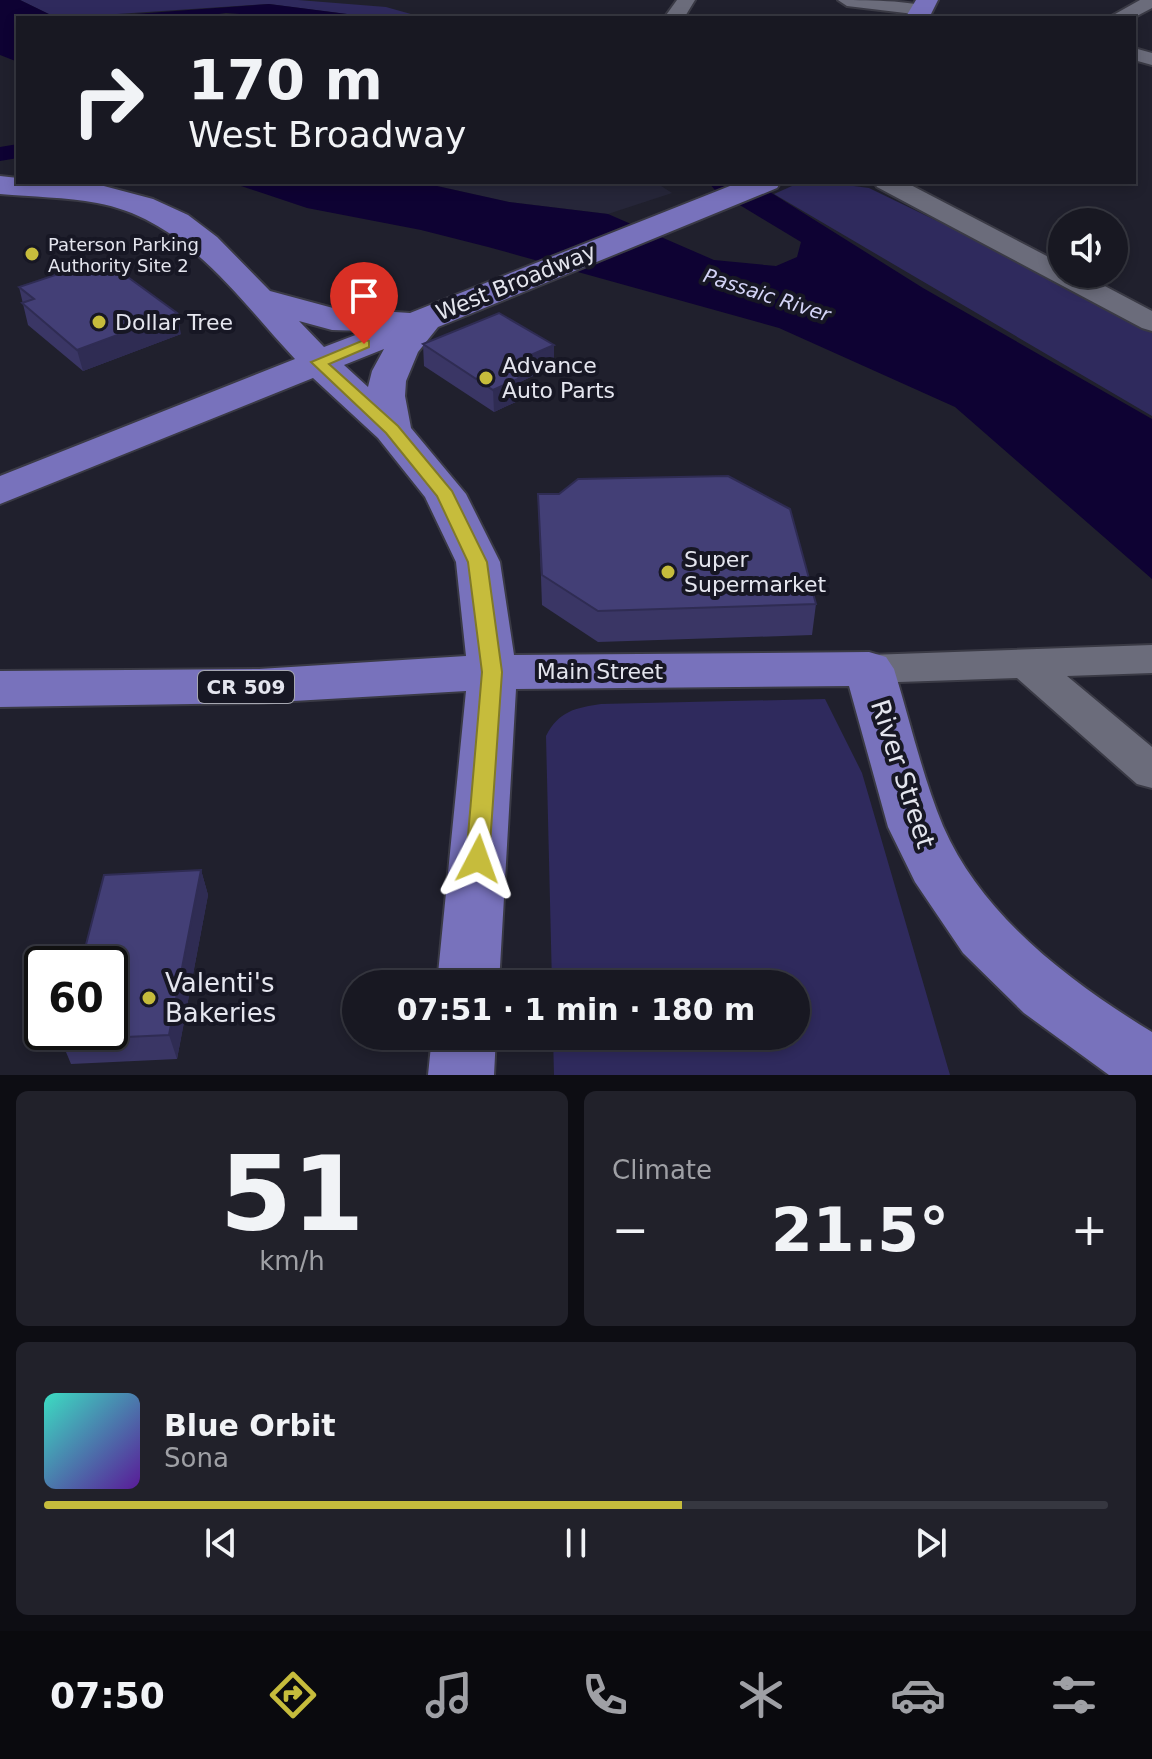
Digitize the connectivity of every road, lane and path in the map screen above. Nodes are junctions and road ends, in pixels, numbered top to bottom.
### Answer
1 (847, 0) edge
2 (1152, 1) edge
3 (922, 9) edge
4 (1122, 16) edge
5 (761, 184) edge
6 (890, 184) edge
7 (0, 185) edge
8 (259, 299) junction
9 (426, 319) junction
10 (1152, 322) edge
11 (318, 362) junction
12 (392, 430) junction
13 (0, 491) edge
14 (1152, 659) edge
15 (1027, 664) junction
16 (869, 669) junction
17 (492, 672) junction
18 (0, 689) edge
19 (1152, 772) edge
20 (469, 970) edge
21 (463, 1050) edge
22 (1152, 1067) edge
23 (461, 1075) edge

1 - 3 street
2 - 4 street
5 - 9 main road, West Broadway
6 - 10 street
7 - 8 main road
8 - 9 main road
8 - 11 main road
9 - 11 main road, West Broadway
9 - 12 main road
11 - 12 main road
11 - 13 main road, West Broadway
12 - 17 main road
14 - 15 street, Main Street / CR 509
15 - 16 street, Main Street / CR 509
15 - 19 street
16 - 17 main road, Main Street / CR 509
16 - 22 main road, River Street
17 - 18 main road, Main Street / CR 509
17 - 20 main road
21 - 23 main road

